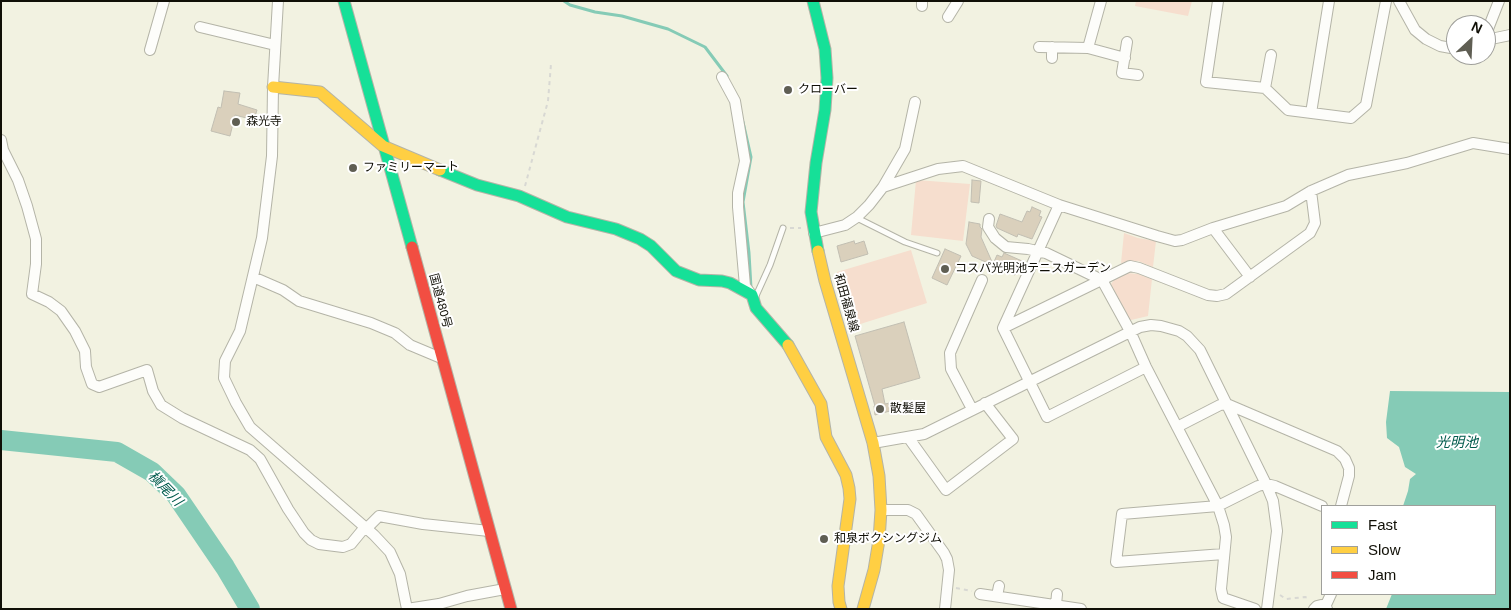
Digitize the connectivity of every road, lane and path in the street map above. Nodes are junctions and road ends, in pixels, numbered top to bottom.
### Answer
1 (278, 1) edge
2 (344, 1) edge
3 (813, 1) edge
4 (958, 1) edge
5 (1101, 1) edge
6 (1218, 1) edge
7 (1329, 1) edge
8 (1386, 1) edge
9 (1399, 1) edge
10 (1499, 1) edge
11 (161, 2) edge
12 (1493, 15) edge
13 (948, 16) dead end
14 (200, 27) dead end
15 (1510, 35) edge
16 (1496, 38) edge
17 (1127, 42) dead end
18 (276, 45) junction
19 (1039, 47) dead end
20 (1446, 47) edge
21 (1088, 48) junction
22 (150, 50) dead end
23 (1271, 55) dead end
24 (1125, 58) junction
25 (551, 64) dead end
26 (1138, 75) dead end
27 (722, 77) dead end
28 (273, 87) junction
29 (1265, 88) junction
30 (915, 102) dead end
31 (1311, 113) junction
32 (1, 140) edge
33 (383, 146) junction
34 (1510, 149) edge
35 (883, 187) junction
36 (1311, 191) junction
37 (522, 198) junction
38 (1059, 205) junction
39 (857, 217) junction
40 (989, 219) dead end
41 (783, 228) joint
42 (1213, 228) junction
43 (810, 231) junction
44 (1037, 252) junction
45 (936, 253) dead end
46 (253, 277) junction
47 (1250, 277) junction
48 (982, 280) dead end
49 (1102, 280) junction
50 (753, 298) junction
51 (1003, 328) junction
52 (1130, 331) junction
53 (441, 358) junction
54 (1146, 367) junction
55 (1029, 381) junction
56 (985, 403) junction
57 (1227, 404) junction
58 (972, 409) junction
59 (1177, 427) junction
60 (908, 437) junction
61 (873, 443) junction
62 (1266, 484) junction
63 (1341, 505) edge
64 (1218, 506) junction
65 (1321, 506) edge
66 (881, 510) junction
67 (365, 528) junction
68 (489, 531) junction
69 (1224, 554) junction
70 (947, 587) junction
71 (505, 589) junction
72 (1276, 592) dead end
73 (980, 594) joint
74 (1057, 594) dead end
75 (1330, 595) edge
76 (1056, 605) junction
77 (860, 608) edge
78 (1321, 608) edge
79 (407, 609) edge
80 (510, 609) edge
81 (841, 609) edge
82 (945, 609) edge
83 (1081, 609) edge
84 (1255, 609) edge
85 (1267, 609) edge

1 - 18 street
2 - 33 main road, 国道480号
3 - 43 main road, 和田福泉線
4 - 13 street
5 - 21 street
6 - 29 street
7 - 31 street
8 - 31 street
9 - 20 street
10 - 12 street
11 - 22 street
14 - 18 street
15 - 16 street
17 - 24 street
18 - 28 street
19 - 21 street
21 - 24 street
23 - 29 street
24 - 26 street
25 - 37 path
27 - 50 street
28 - 33 main road
28 - 46 street
29 - 31 street
30 - 35 street
32 - 67 street
33 - 37 main road
33 - 53 main road, 国道480号
34 - 36 street
35 - 38 street
35 - 39 street
36 - 42 street
36 - 47 street
37 - 50 main road
38 - 42 street
38 - 44 street
39 - 43 street
39 - 45 lane
40 - 44 street
41 - 43 path
41 - 50 lane
42 - 47 street
43 - 61 main road, 和田福泉線
44 - 49 street
44 - 51 street
46 - 53 street
46 - 67 street
47 - 49 street
48 - 58 street
49 - 51 street
49 - 52 street
50 - 81 main road
51 - 55 street
52 - 54 street
52 - 55 street
52 - 57 street
53 - 68 main road, 国道480号
54 - 55 street
54 - 59 street
55 - 56 street
56 - 58 street
56 - 60 street
57 - 59 street
57 - 62 street
57 - 63 street
58 - 60 street
59 - 64 street
60 - 61 street
61 - 66 main road, 和田福泉線
62 - 64 street
62 - 65 street
62 - 85 street
64 - 69 street
64 - 69 street
66 - 70 street
66 - 77 main road, 和田福泉線
67 - 68 street
67 - 79 street
68 - 71 main road, 国道480号
69 - 84 street
70 - 73 path
70 - 82 street
71 - 79 street
71 - 80 main road, 国道480号
72 - 78 path
73 - 76 street
74 - 76 street
75 - 78 street
76 - 83 street

